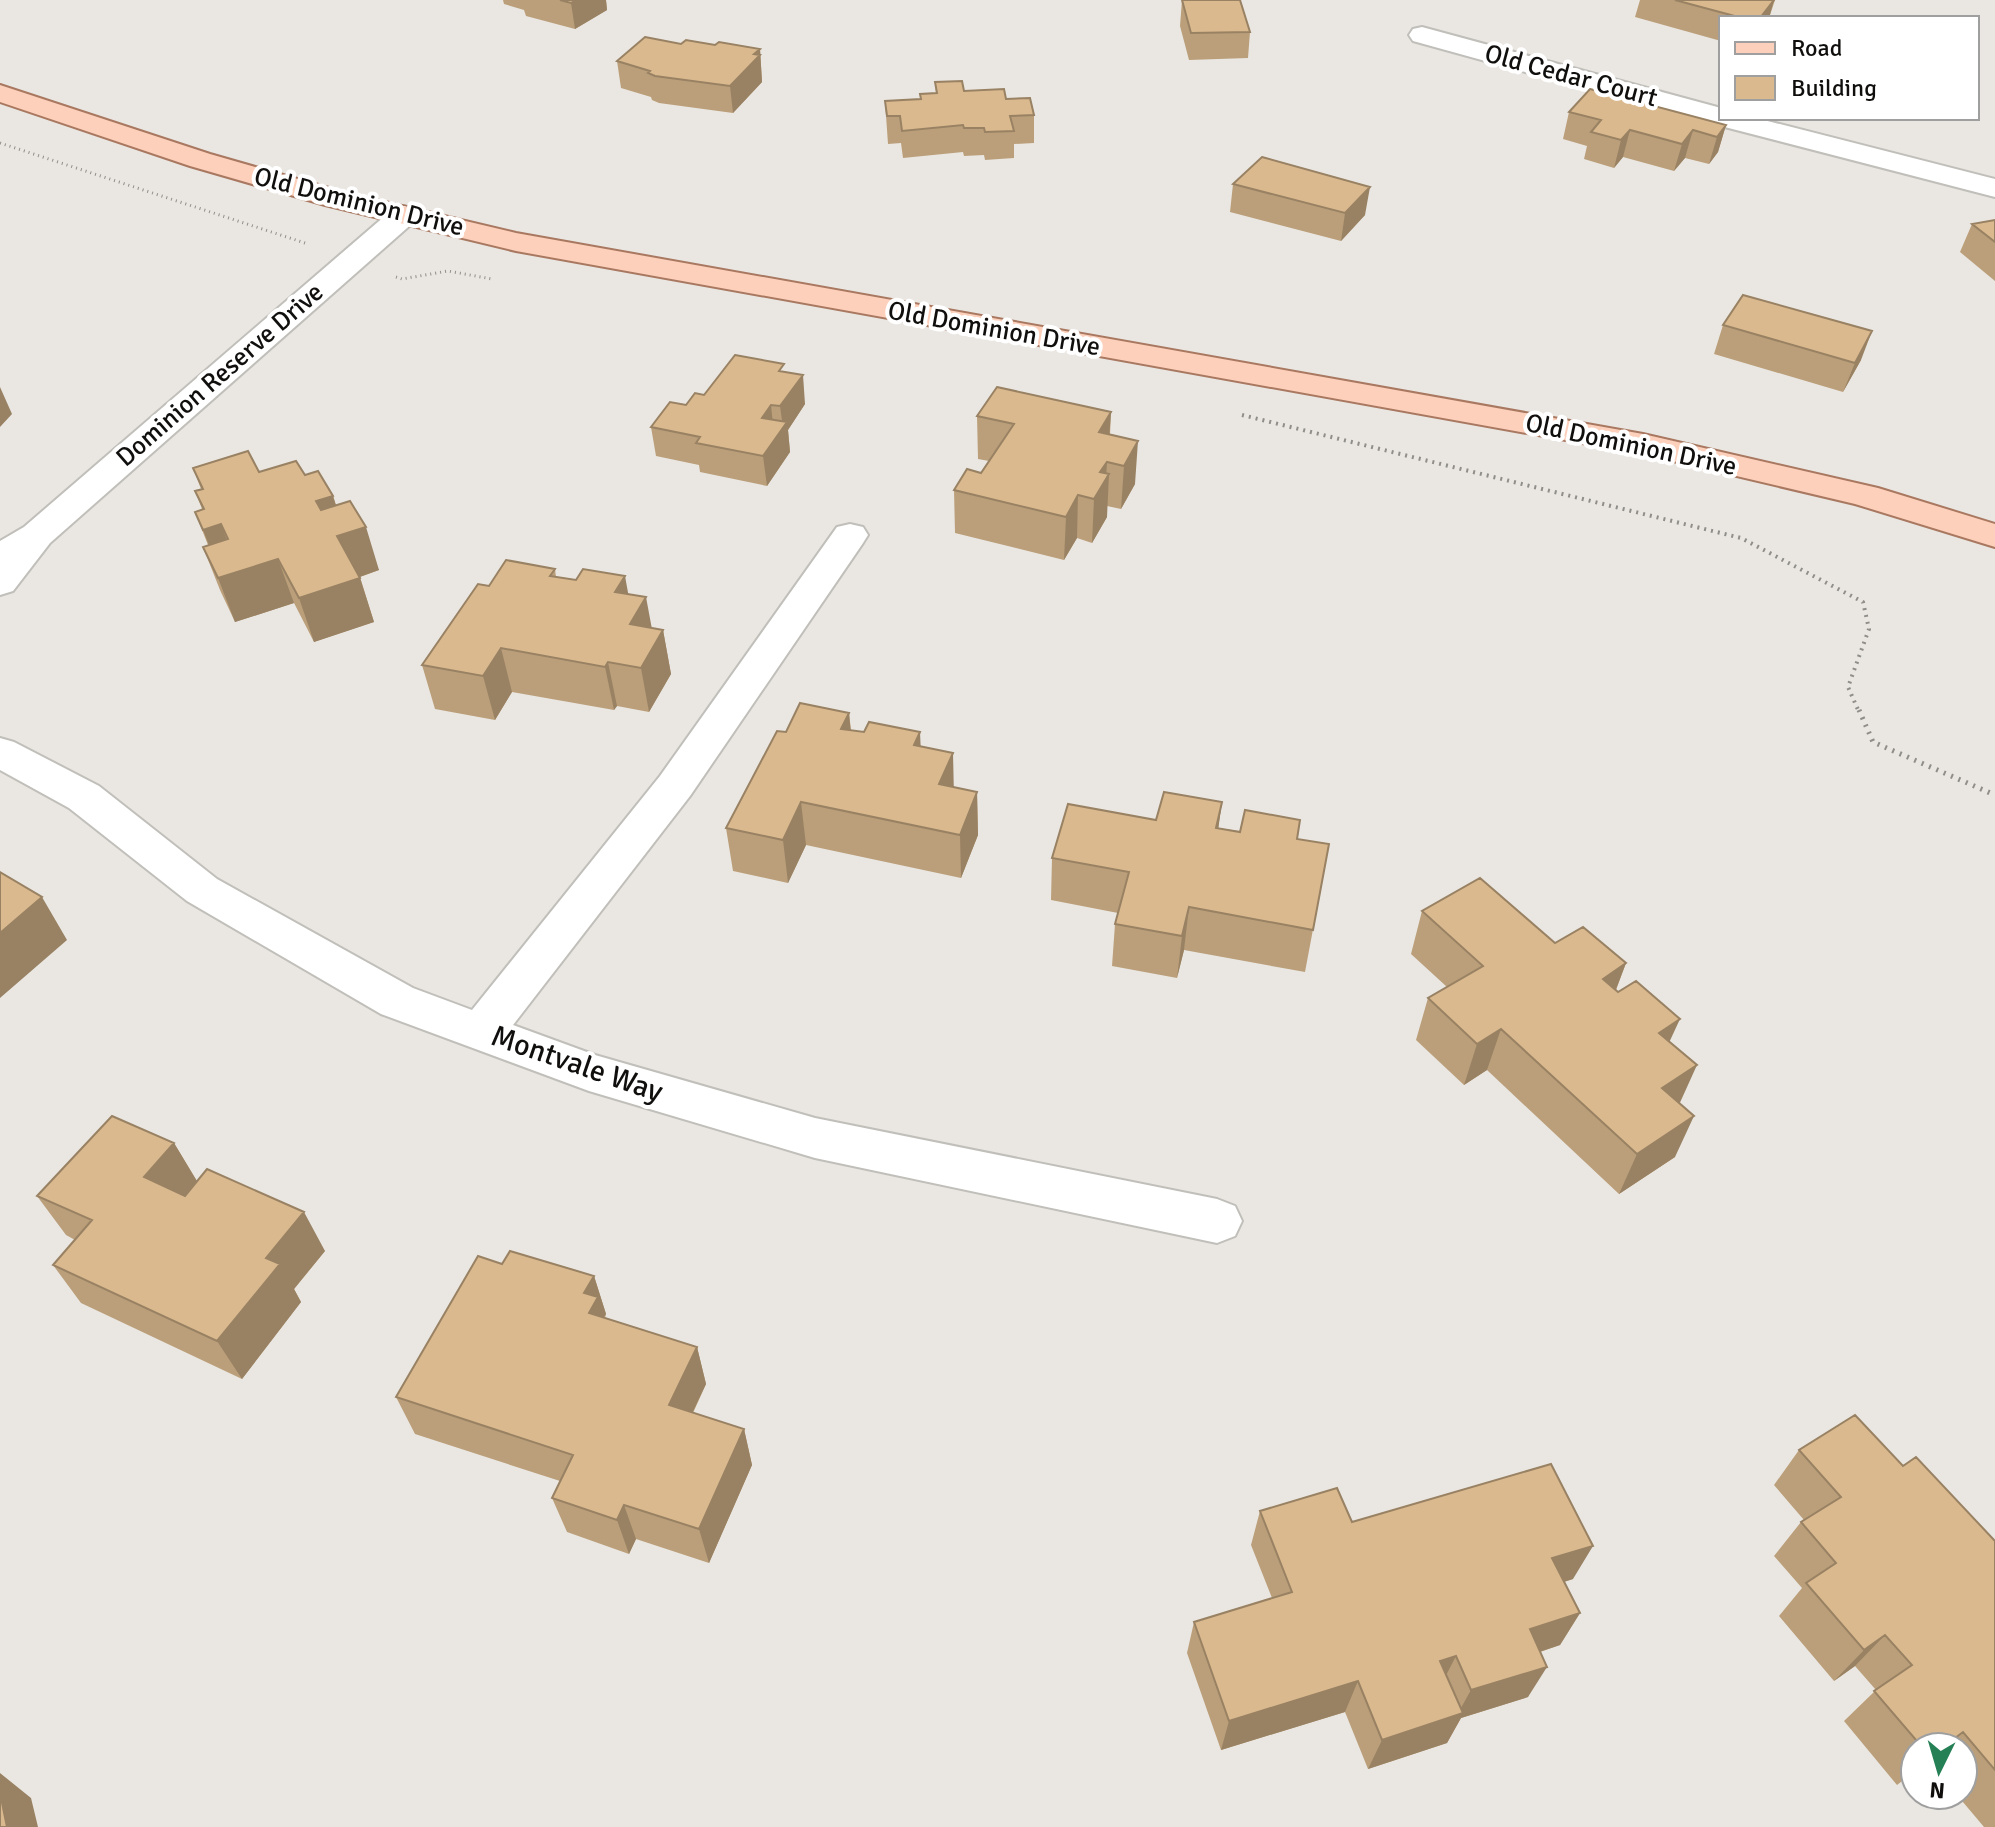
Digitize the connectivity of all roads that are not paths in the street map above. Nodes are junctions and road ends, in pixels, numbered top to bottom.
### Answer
1 (1422, 35) dead end
2 (0, 93) edge
3 (1719, 117) edge
4 (1730, 120) edge
5 (1995, 188) edge
6 (404, 215) junction
7 (37, 535) junction
8 (850, 535) dead end
9 (1995, 536) edge
10 (0, 557) edge
11 (0, 583) edge
12 (0, 752) edge
13 (481, 1032) junction
14 (1217, 1221) dead end

1 - 3 street, Old Cedar Court
2 - 6 main road, Old Dominion Drive
4 - 5 street, Old Cedar Court
6 - 7 street, Dominion Reserve Drive
6 - 9 main road, Old Dominion Drive
7 - 10 street, Dominion Reserve Drive
7 - 11 street, Dominion Reserve Drive
8 - 13 street
12 - 13 street, Montvale Way
13 - 14 street, Montvale Way

